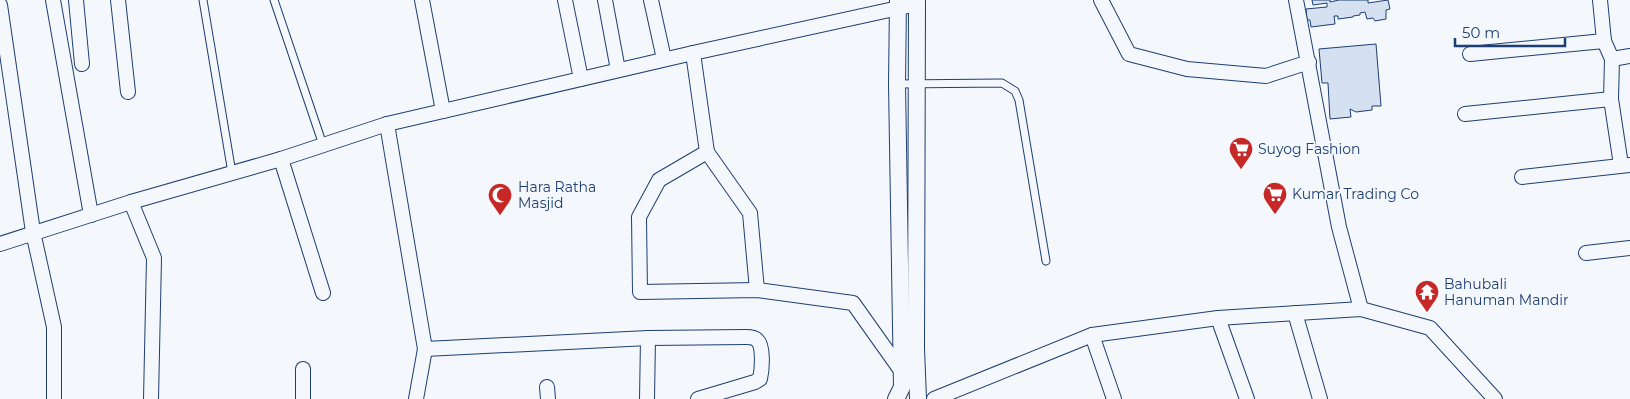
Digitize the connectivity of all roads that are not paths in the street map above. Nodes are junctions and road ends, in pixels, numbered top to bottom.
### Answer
1 (53, 0) edge
2 (76, 0) edge
3 (118, 0) edge
4 (203, 0) edge
5 (274, 0) edge
6 (422, 0) edge
7 (565, 0) edge
8 (605, 0) edge
9 (651, 0) edge
10 (1101, 0) edge
11 (1296, 0) edge
12 (1600, 0) edge
13 (917, 2) edge
14 (898, 4) edge
15 (0, 5) edge
16 (1604, 40) junction
17 (693, 52) junction
18 (1470, 54) dead end
19 (1630, 56) edge
20 (664, 59) junction
21 (1612, 59) junction
22 (1309, 62) junction
23 (82, 64) dead end
24 (618, 70) junction
25 (581, 79) junction
26 (897, 84) junction
27 (916, 84) junction
28 (128, 92) dead end
29 (1611, 99) junction
30 (443, 111) junction
31 (1465, 114) dead end
32 (387, 124) junction
33 (323, 145) junction
34 (707, 152) junction
35 (280, 159) junction
36 (1626, 165) edge
37 (232, 173) junction
38 (1522, 177) dead end
39 (131, 202) junction
40 (90, 215) junction
41 (33, 232) junction
42 (0, 244) edge
43 (1630, 248) edge
44 (1586, 253) dead end
45 (1046, 261) dead end
46 (757, 290) junction
47 (323, 293) dead end
48 (1361, 309) junction
49 (1295, 313) junction
50 (1218, 318) junction
51 (1092, 335) junction
52 (648, 338) junction
53 (425, 349) junction
54 (303, 368) dead end
55 (917, 379) junction
56 (899, 391) edge
57 (54, 399) edge
58 (151, 399) edge
59 (303, 399) edge
60 (416, 399) edge
61 (647, 399) edge
62 (698, 399) edge
63 (917, 399) edge
64 (934, 399) edge
65 (1114, 399) edge
66 (1247, 399) edge
67 (1320, 399) edge
68 (1495, 399) edge

1 - 40 street
2 - 23 street
3 - 28 street
4 - 37 lane
5 - 33 lane
6 - 30 street
7 - 25 street
8 - 24 street
9 - 20 street
10 - 22 street
11 - 22 street
12 - 16 street
13 - 14 street
13 - 27 street
14 - 17 street
14 - 26 street
15 - 41 street
16 - 18 street
16 - 21 street
17 - 20 street
17 - 34 street
19 - 21 street
20 - 24 street
21 - 29 street
22 - 48 street
24 - 25 street
25 - 30 street
26 - 27 lane
26 - 56 street
27 - 45 lane
27 - 55 street
29 - 31 street
29 - 36 street
30 - 32 street
32 - 33 street
32 - 53 street
33 - 35 street
34 - 46 street
34 - 46 street
35 - 37 street
35 - 47 street
36 - 38 street
37 - 39 street
39 - 40 street
39 - 58 street
40 - 41 street
41 - 42 street
41 - 57 street
43 - 44 street
46 - 56 street
48 - 49 street
48 - 68 street
49 - 50 street
49 - 67 street
50 - 51 street
50 - 66 street
51 - 64 street
51 - 65 street
52 - 53 street
52 - 61 street
52 - 62 street
53 - 60 street
54 - 59 street
55 - 56 street
55 - 63 street
56 - 63 street

